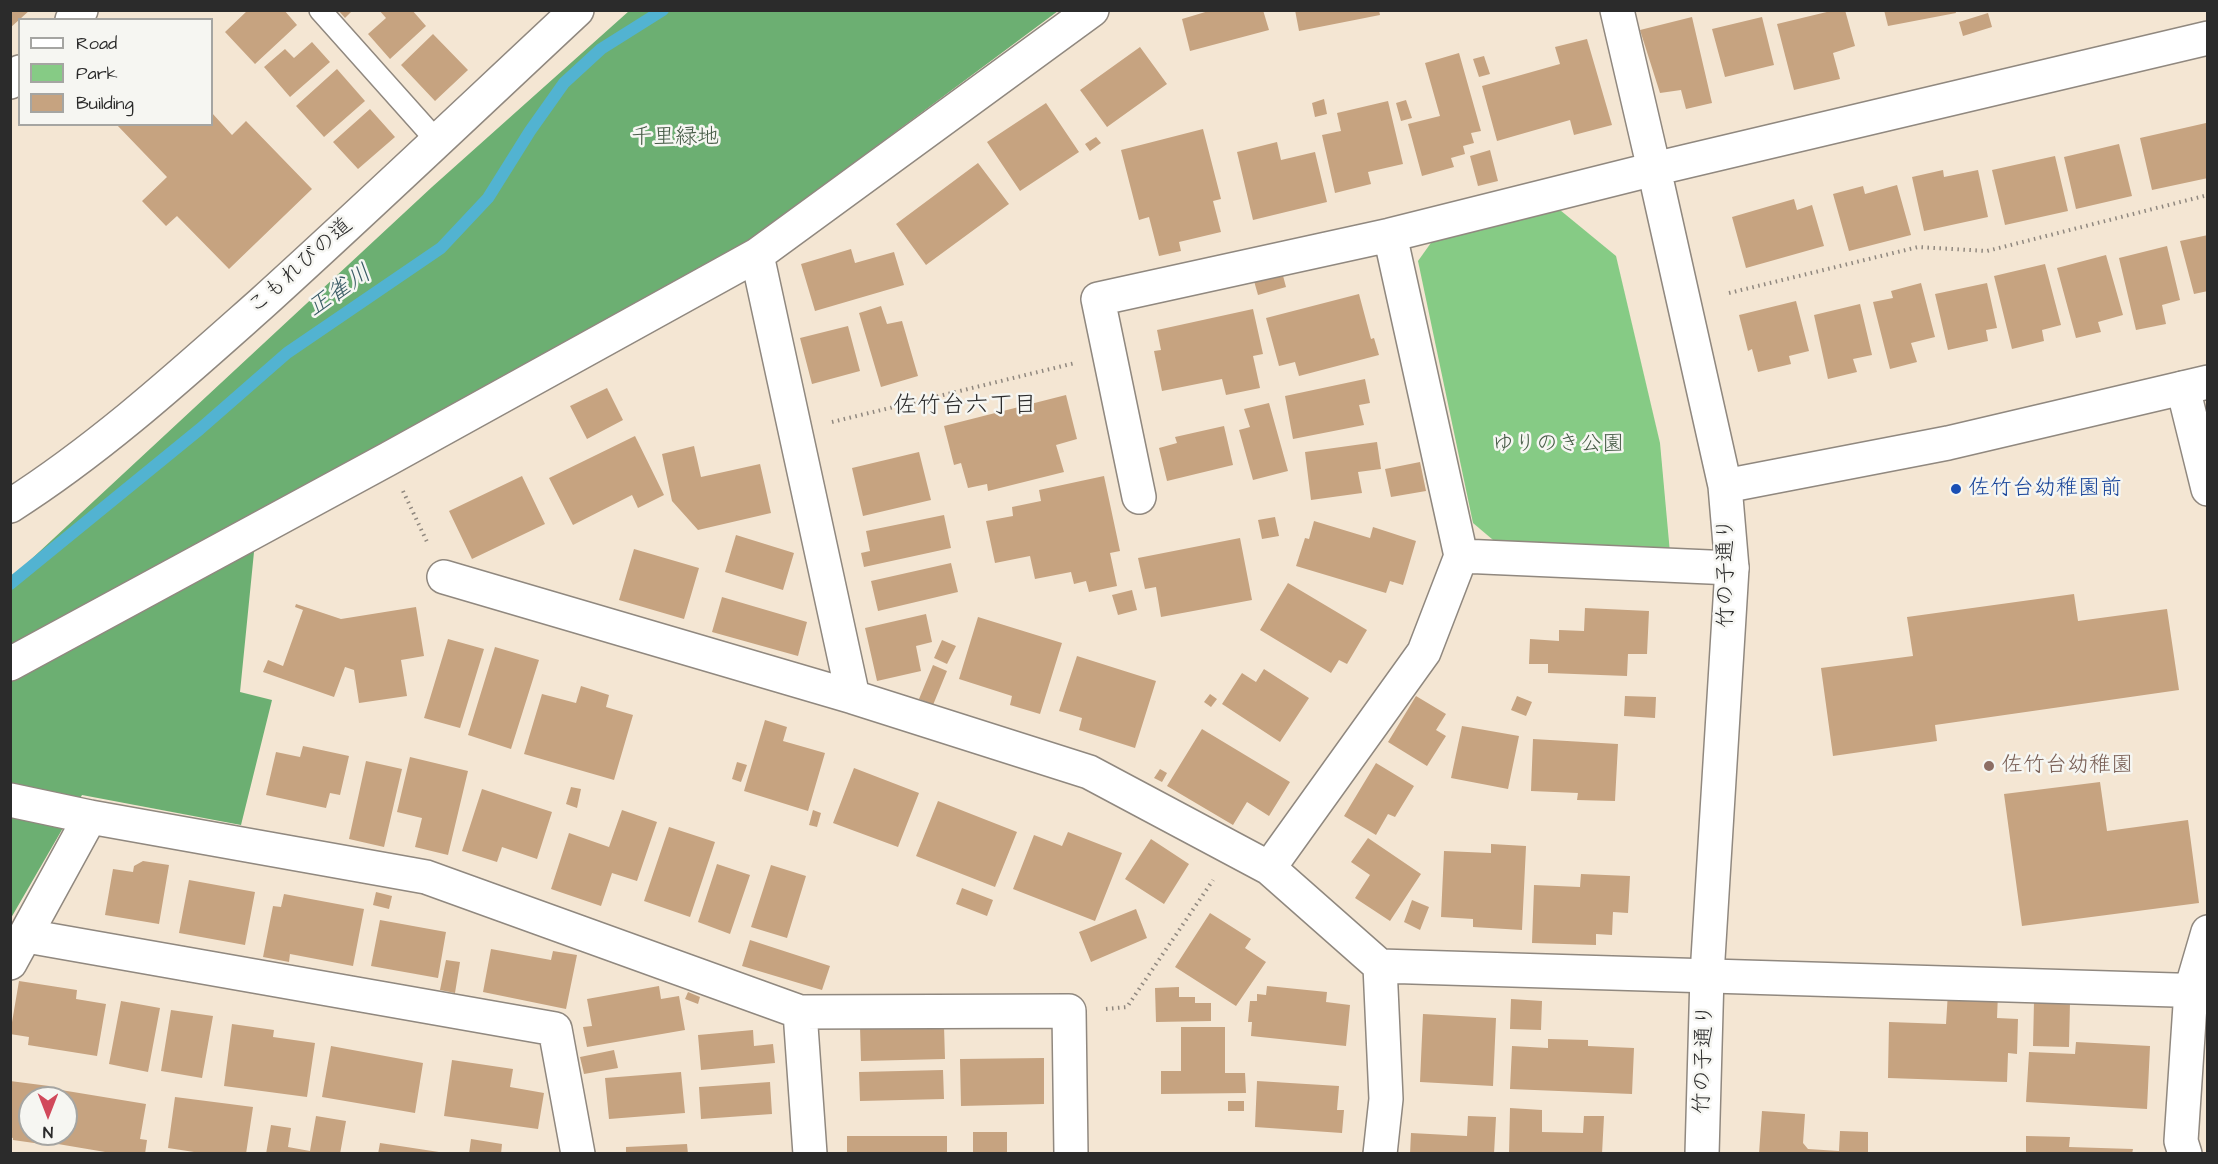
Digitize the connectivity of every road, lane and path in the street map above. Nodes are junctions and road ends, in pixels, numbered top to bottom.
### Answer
1 (320, 10) edge
2 (577, 10) edge
3 (1092, 10) edge
4 (1617, 10) edge
5 (2208, 38) edge
6 (437, 141) junction
7 (1654, 169) junction
8 (2208, 195) edge
9 (1390, 235) junction
10 (757, 255) junction
11 (1729, 293) dead end
12 (1108, 355) junction
13 (2195, 385) edge
14 (796, 430) junction
15 (388, 459) junction
16 (1725, 486) junction
17 (2208, 489) edge
18 (1139, 497) dead end
19 (10, 506) edge
20 (1461, 556) junction
21 (1732, 568) junction
22 (444, 578) joint
23 (10, 664) edge
24 (853, 697) junction
25 (10, 800) edge
26 (90, 818) junction
27 (1234, 849) junction
28 (1269, 868) junction
29 (2208, 932) edge
30 (19, 949) edge
31 (1380, 966) junction
32 (1707, 975) junction
33 (2199, 991) edge
34 (1069, 1011) junction
35 (800, 1012) junction
36 (578, 1154) edge
37 (810, 1154) edge
38 (1071, 1154) edge
39 (1380, 1154) edge
40 (1702, 1154) edge
41 (2185, 1154) edge

1 - 6 lane
2 - 6 street, こもれびの道
3 - 10 street
4 - 7 street
5 - 7 street
6 - 19 street, こもれびの道
7 - 9 street
7 - 16 street
8 - 11 path
9 - 12 street
9 - 20 street
10 - 14 street
10 - 15 street
12 - 14 path
12 - 18 street
13 - 16 street, 竹の子通り
13 - 17 street
14 - 24 street
15 - 22 path
15 - 23 street
16 - 21 street, 竹の子通り
20 - 21 street
20 - 28 street
21 - 32 street, 竹の子通り
22 - 24 street
24 - 27 street
25 - 26 street
26 - 30 street
26 - 35 street
27 - 28 street
27 - 34 path
28 - 31 street
29 - 33 street
30 - 36 street
31 - 32 street
31 - 39 street
32 - 33 street
32 - 40 street, 竹の子通り
33 - 41 street
34 - 35 street
34 - 38 street
35 - 37 street

